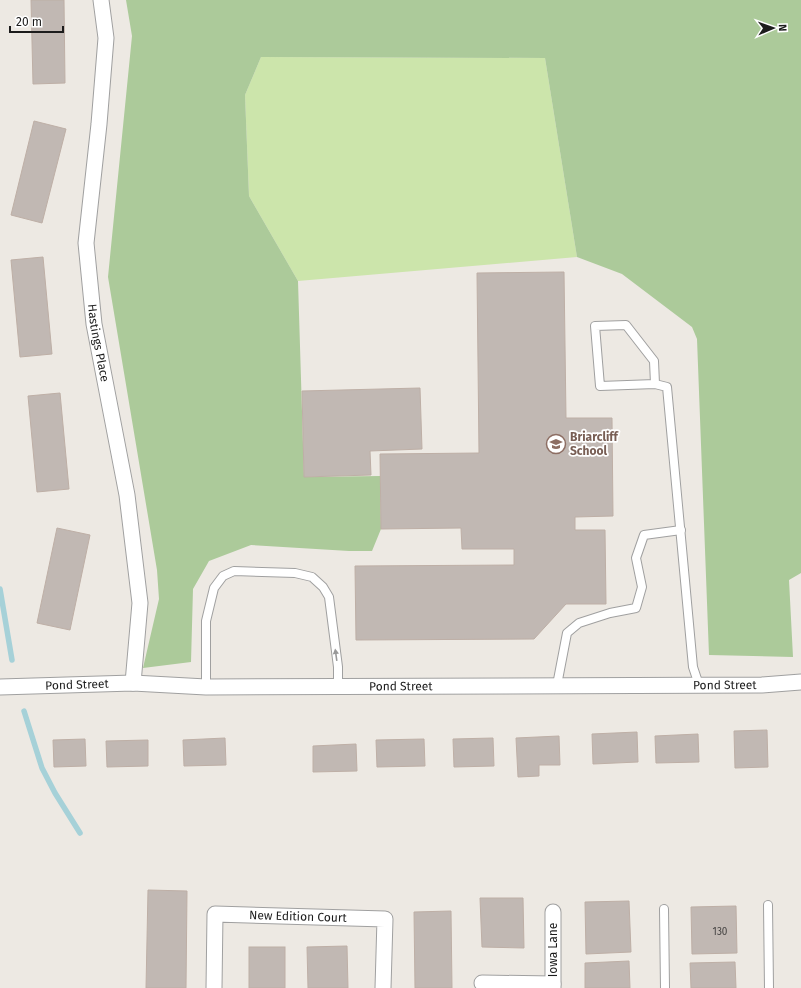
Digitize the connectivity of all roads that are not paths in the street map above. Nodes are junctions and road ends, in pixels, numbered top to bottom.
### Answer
1 (101, 0) edge
2 (655, 384) junction
3 (681, 530) junction
4 (801, 682) edge
5 (133, 683) junction
6 (699, 685) junction
7 (0, 686) edge
8 (338, 686) junction
9 (557, 686) junction
10 (206, 687) junction
11 (768, 905) dead end
12 (664, 909) dead end
13 (553, 912) dead end
14 (482, 983) dead end
15 (553, 986) edge
16 (214, 988) edge
17 (383, 988) edge
18 (665, 988) edge
19 (769, 988) edge

1 - 5 street, Hastings Place
2 - 2 lane
2 - 3 lane
3 - 6 lane
3 - 9 lane
4 - 6 street, Pond Street
5 - 7 street, Pond Street
5 - 10 street, Pond Street
6 - 9 street, Pond Street
8 - 9 street, Pond Street
8 - 10 street, Pond Street
8 -> 10 lane
11 - 19 lane
12 - 18 lane
13 - 15 street, Iowa Lane
14 - 15 street
16 - 17 street, New Edition Court

